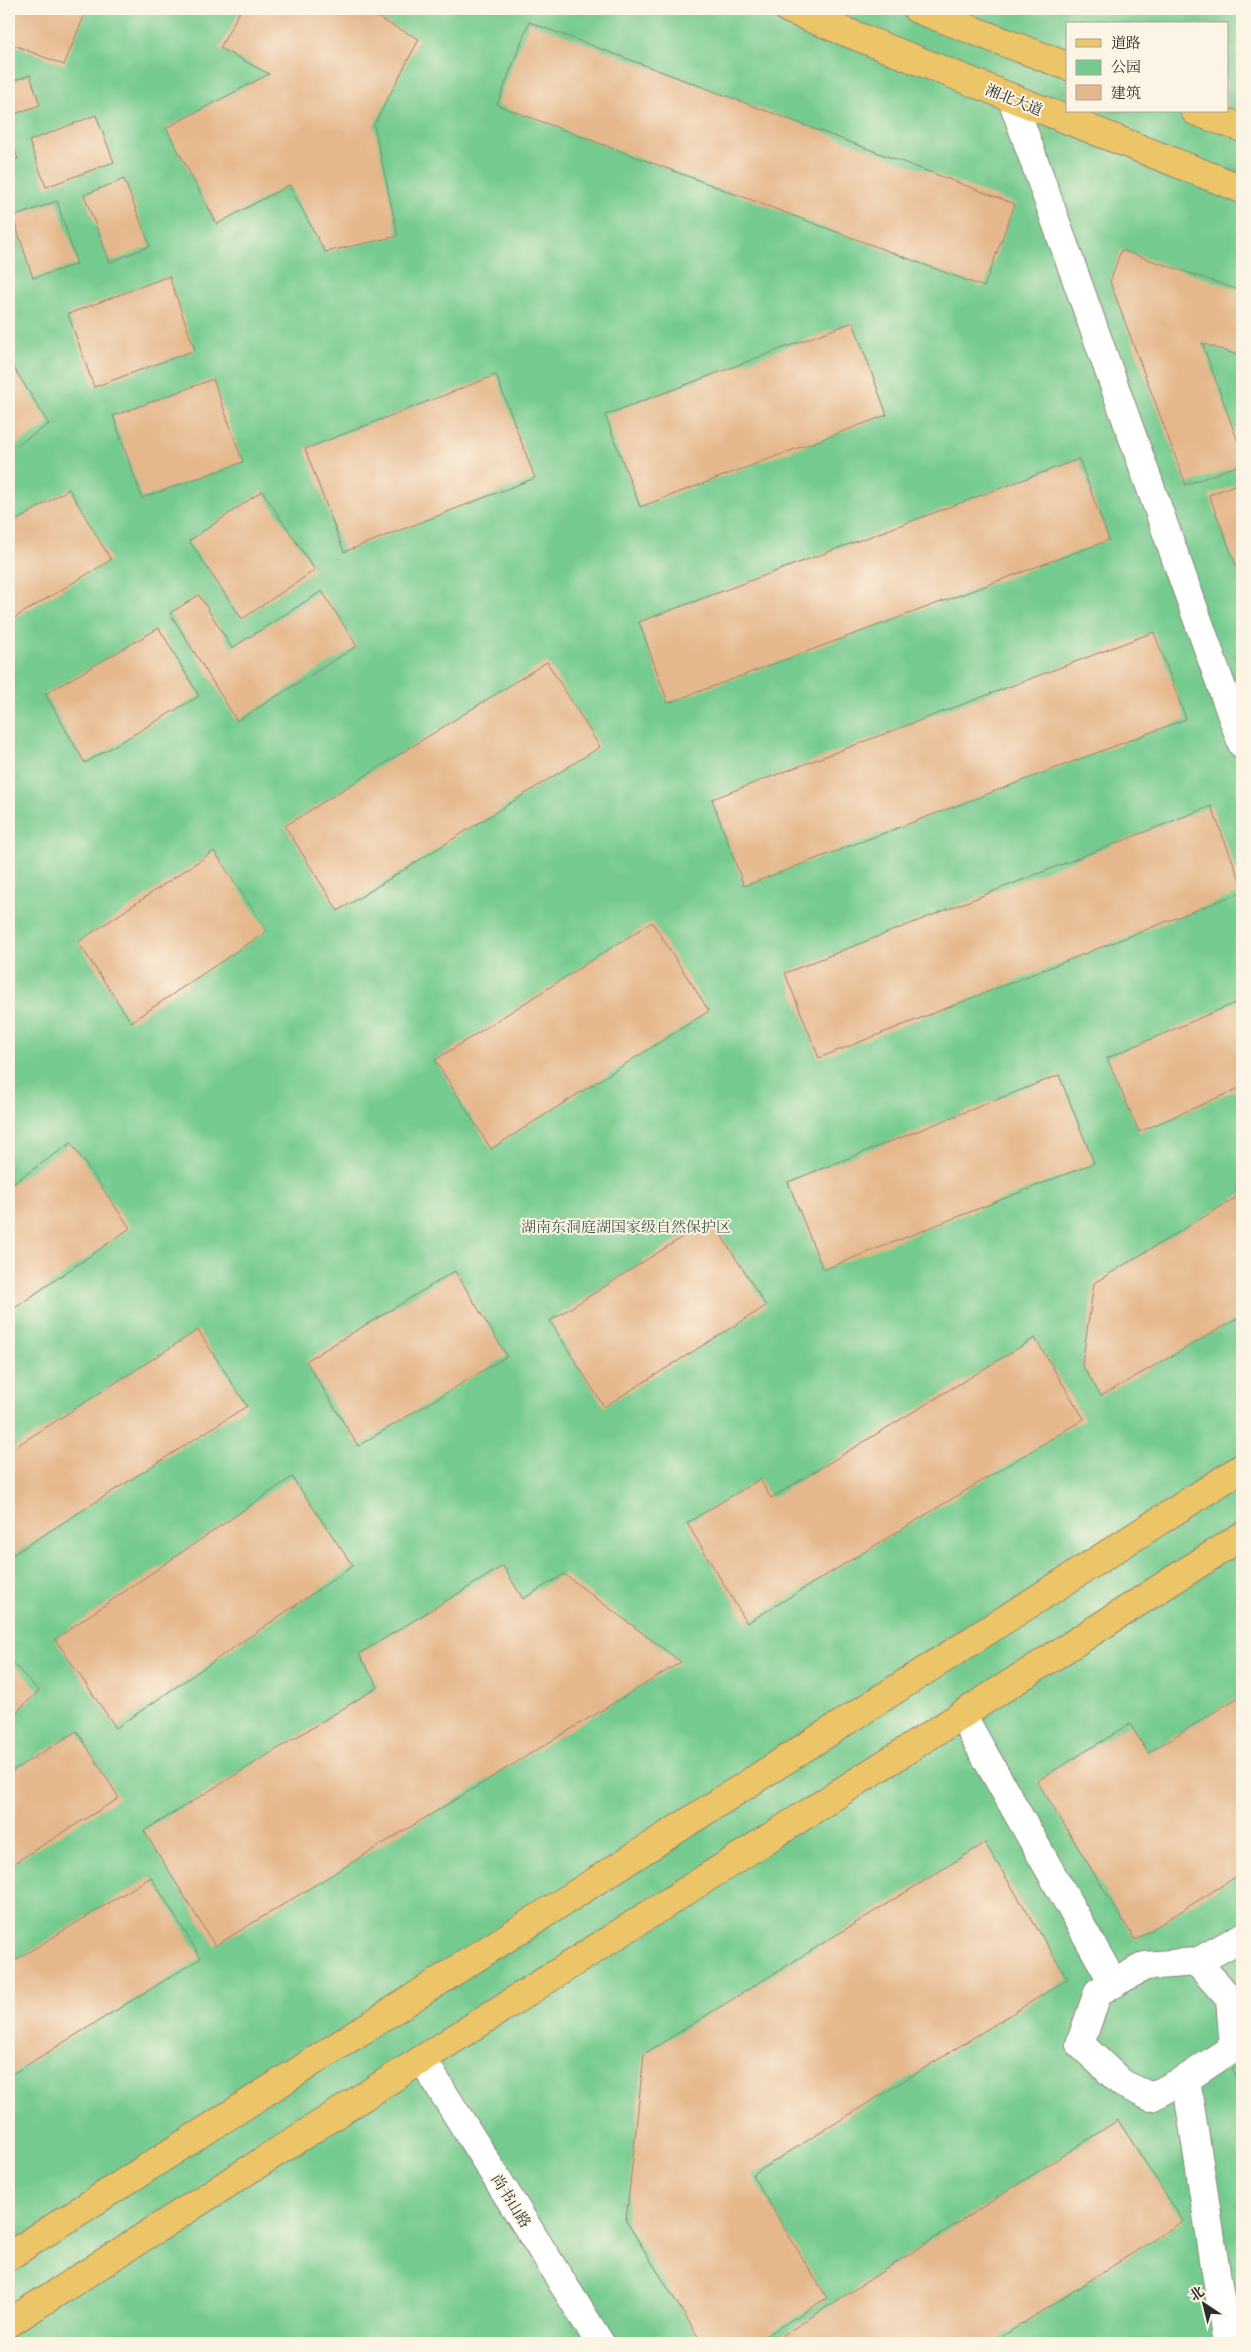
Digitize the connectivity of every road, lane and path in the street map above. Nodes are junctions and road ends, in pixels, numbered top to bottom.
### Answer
1 (788, 9) edge
2 (917, 9) edge
3 (1066, 66) edge
4 (1012, 99) junction
5 (1198, 112) edge
6 (1242, 128) edge
7 (1242, 189) edge
8 (1242, 744) edge
9 (1242, 1468) edge
10 (1242, 1536) edge
11 (962, 1715) junction
12 (1242, 1937) edge
13 (1197, 1962) junction
14 (1114, 1984) junction
15 (422, 2059) junction
16 (1186, 2079) junction
17 (9, 2256) edge
18 (9, 2323) edge
19 (600, 2343) edge
20 (1227, 2343) edge

1 - 4 main road, 湘北大道
2 - 3 main road
4 - 7 main road, 湘北大道
4 - 8 street
5 - 6 main road
9 - 17 main road
10 - 11 main road
11 - 14 street
11 - 15 main road
12 - 13 street
13 - 14 street
13 - 16 street
14 - 16 street
15 - 18 main road
15 - 19 street, 尚书山路
16 - 20 street

